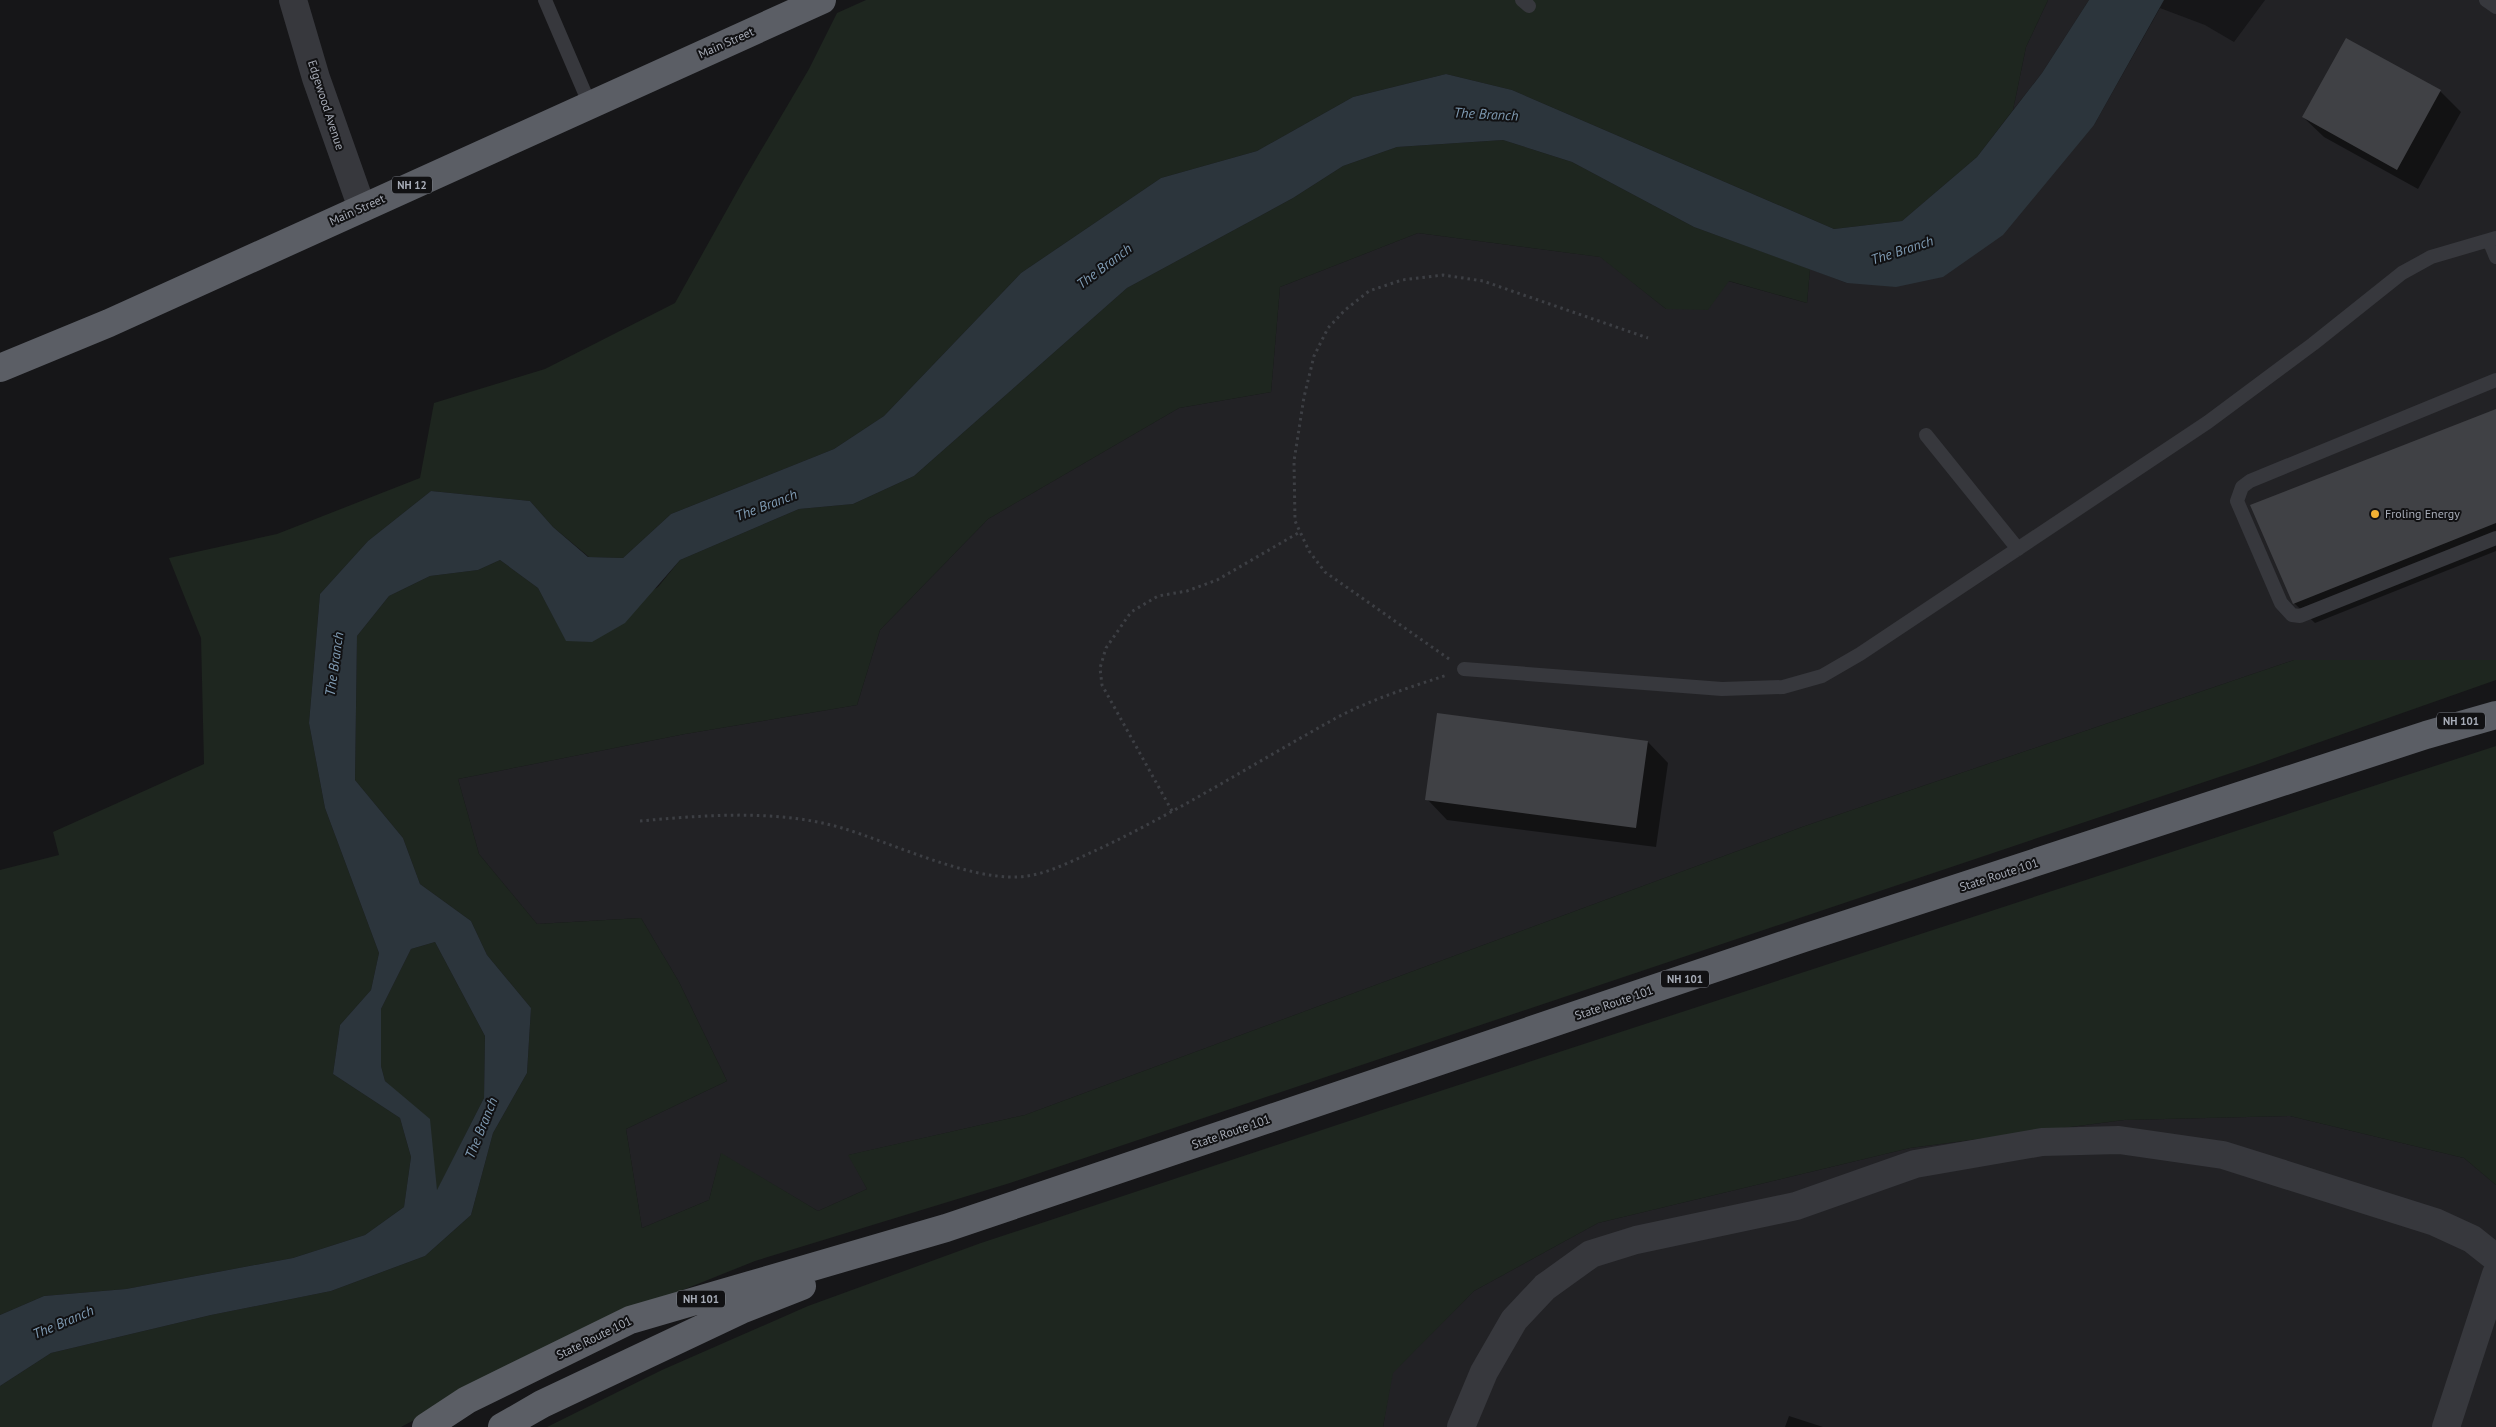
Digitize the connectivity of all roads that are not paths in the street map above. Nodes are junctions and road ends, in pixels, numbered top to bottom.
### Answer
1 (293, 0) edge
2 (545, 0) edge
3 (822, 0) edge
4 (2486, 0) edge
5 (2496, 7) edge
6 (590, 105) junction
7 (362, 208) junction
8 (2493, 239) edge
9 (2496, 257) edge
10 (0, 368) edge
11 (2496, 380) edge
12 (1926, 435) dead end
13 (2496, 538) edge
14 (2018, 549) junction
15 (1464, 670) road end
16 (2496, 706) edge
17 (2496, 715) edge
18 (2426, 735) junction
19 (946, 1228) junction
20 (2496, 1258) edge
21 (2496, 1274) edge
22 (1464, 1426) edge
23 (426, 1427) edge
24 (502, 1427) edge
25 (2446, 1427) edge

1 - 7 street, Edgewood Avenue
2 - 6 lane
3 - 6 highway, Main Street / NH 12
4 - 5 lane
6 - 7 highway, Main Street / NH 12
7 - 10 highway, Main Street / NH 12
8 - 9 lane
8 - 14 lane
11 - 13 lane
12 - 14 lane
14 - 15 lane
16 - 18 highway, State Route 101 / NH 101
17 - 18 highway, State Route 101 / NH 101
18 - 19 highway, State Route 101 / NH 101
19 - 23 highway, State Route 101 / NH 101
19 - 24 highway, State Route 101 / NH 101
20 - 22 street
21 - 25 street

